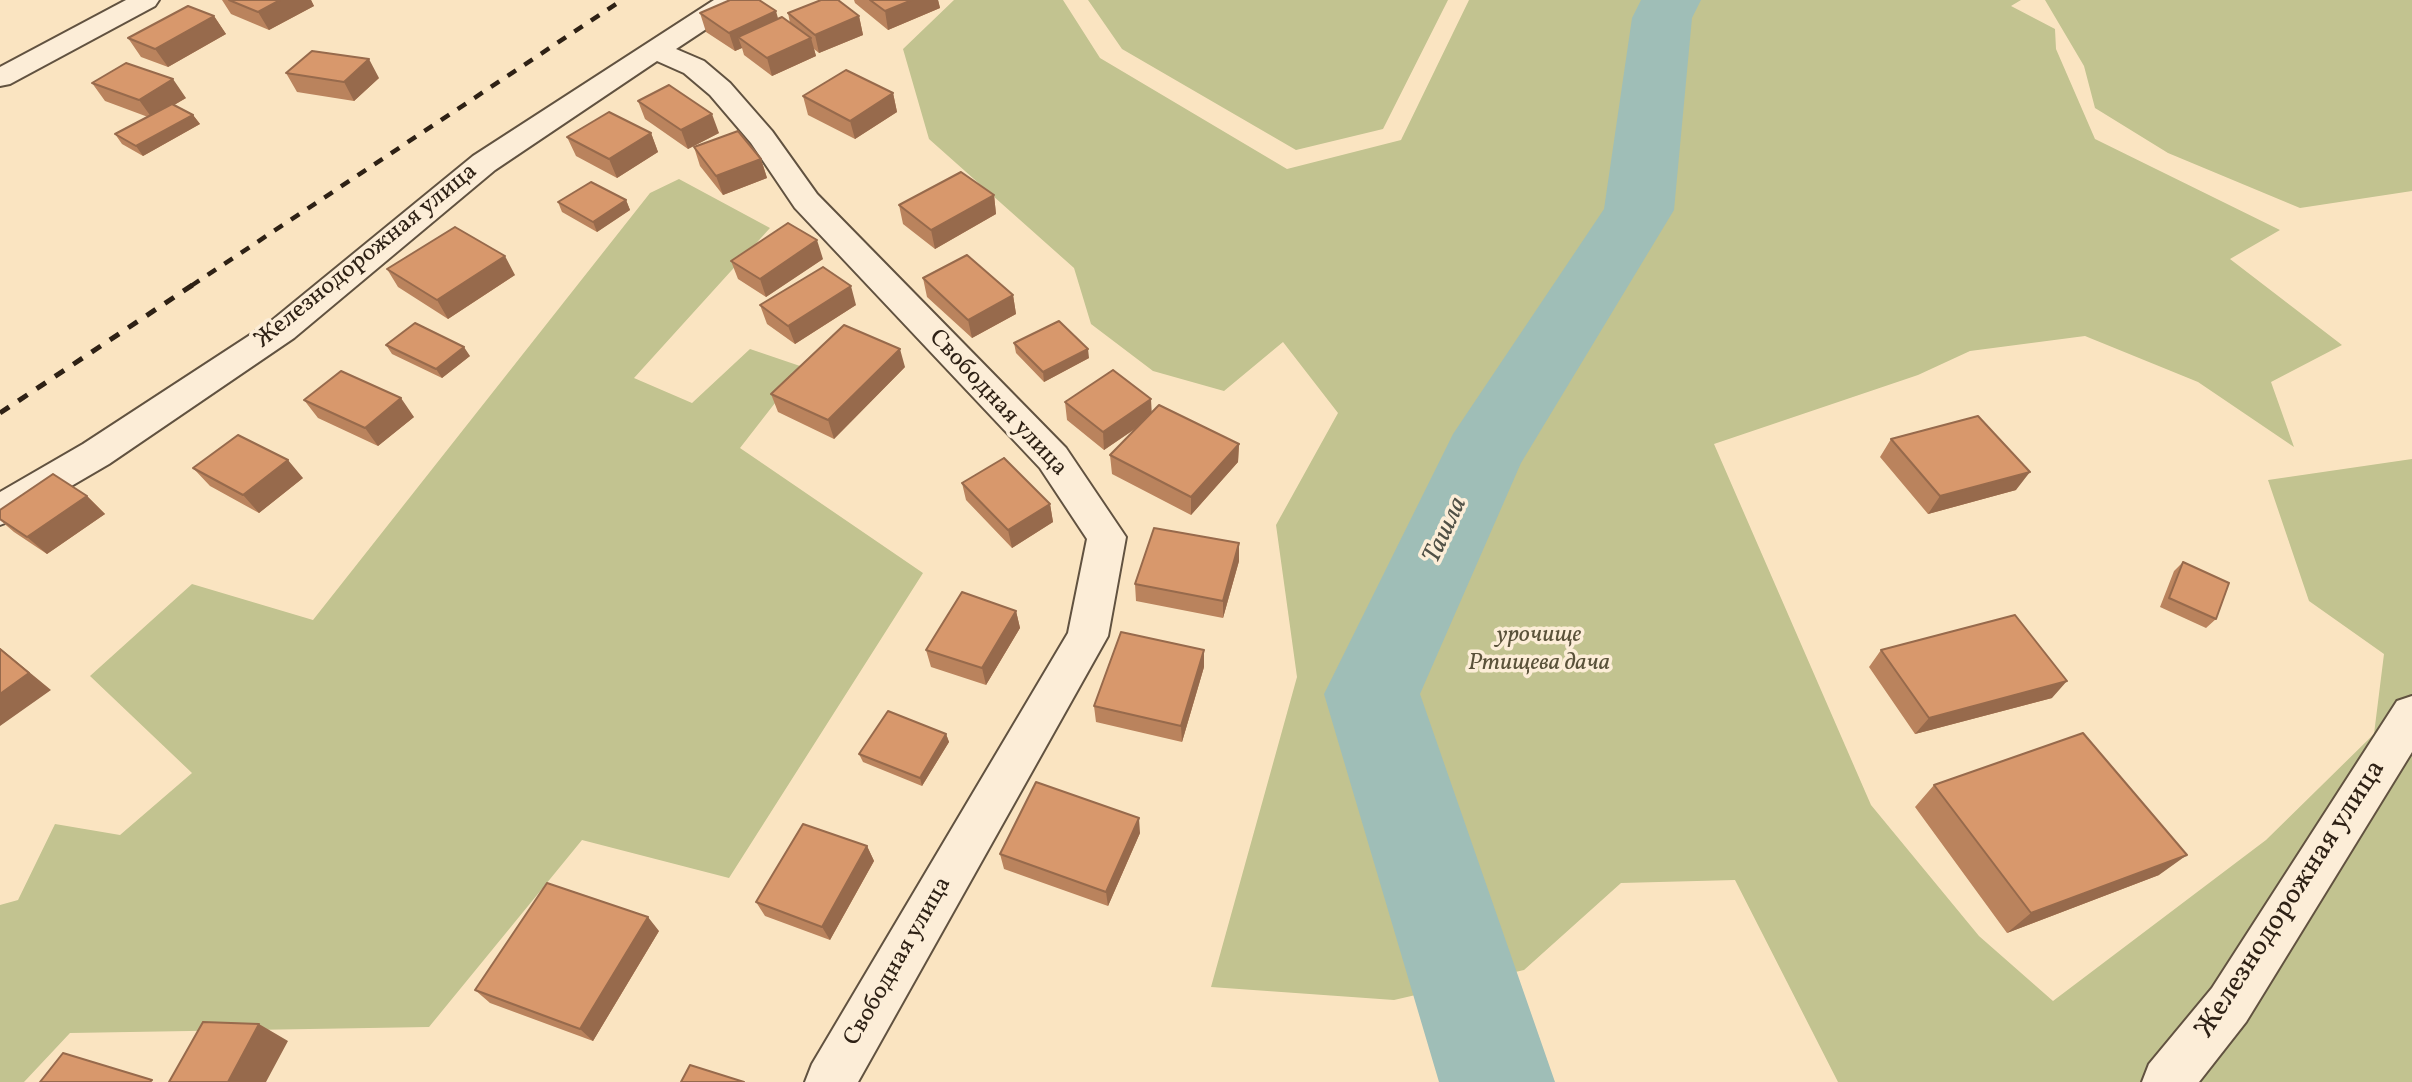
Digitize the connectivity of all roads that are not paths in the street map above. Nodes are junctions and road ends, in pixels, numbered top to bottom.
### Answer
1 (146, 0) edge
2 (732, 0) edge
3 (657, 51) junction
4 (0, 78) edge
5 (0, 510) edge
6 (2412, 714) edge
7 (830, 1082) edge
8 (2167, 1082) edge

1 - 4 street
2 - 3 street, Железнодорожная улица
3 - 5 street, Железнодорожная улица
3 - 7 street, Свободная улица
6 - 8 street, Железнодорожная улица

